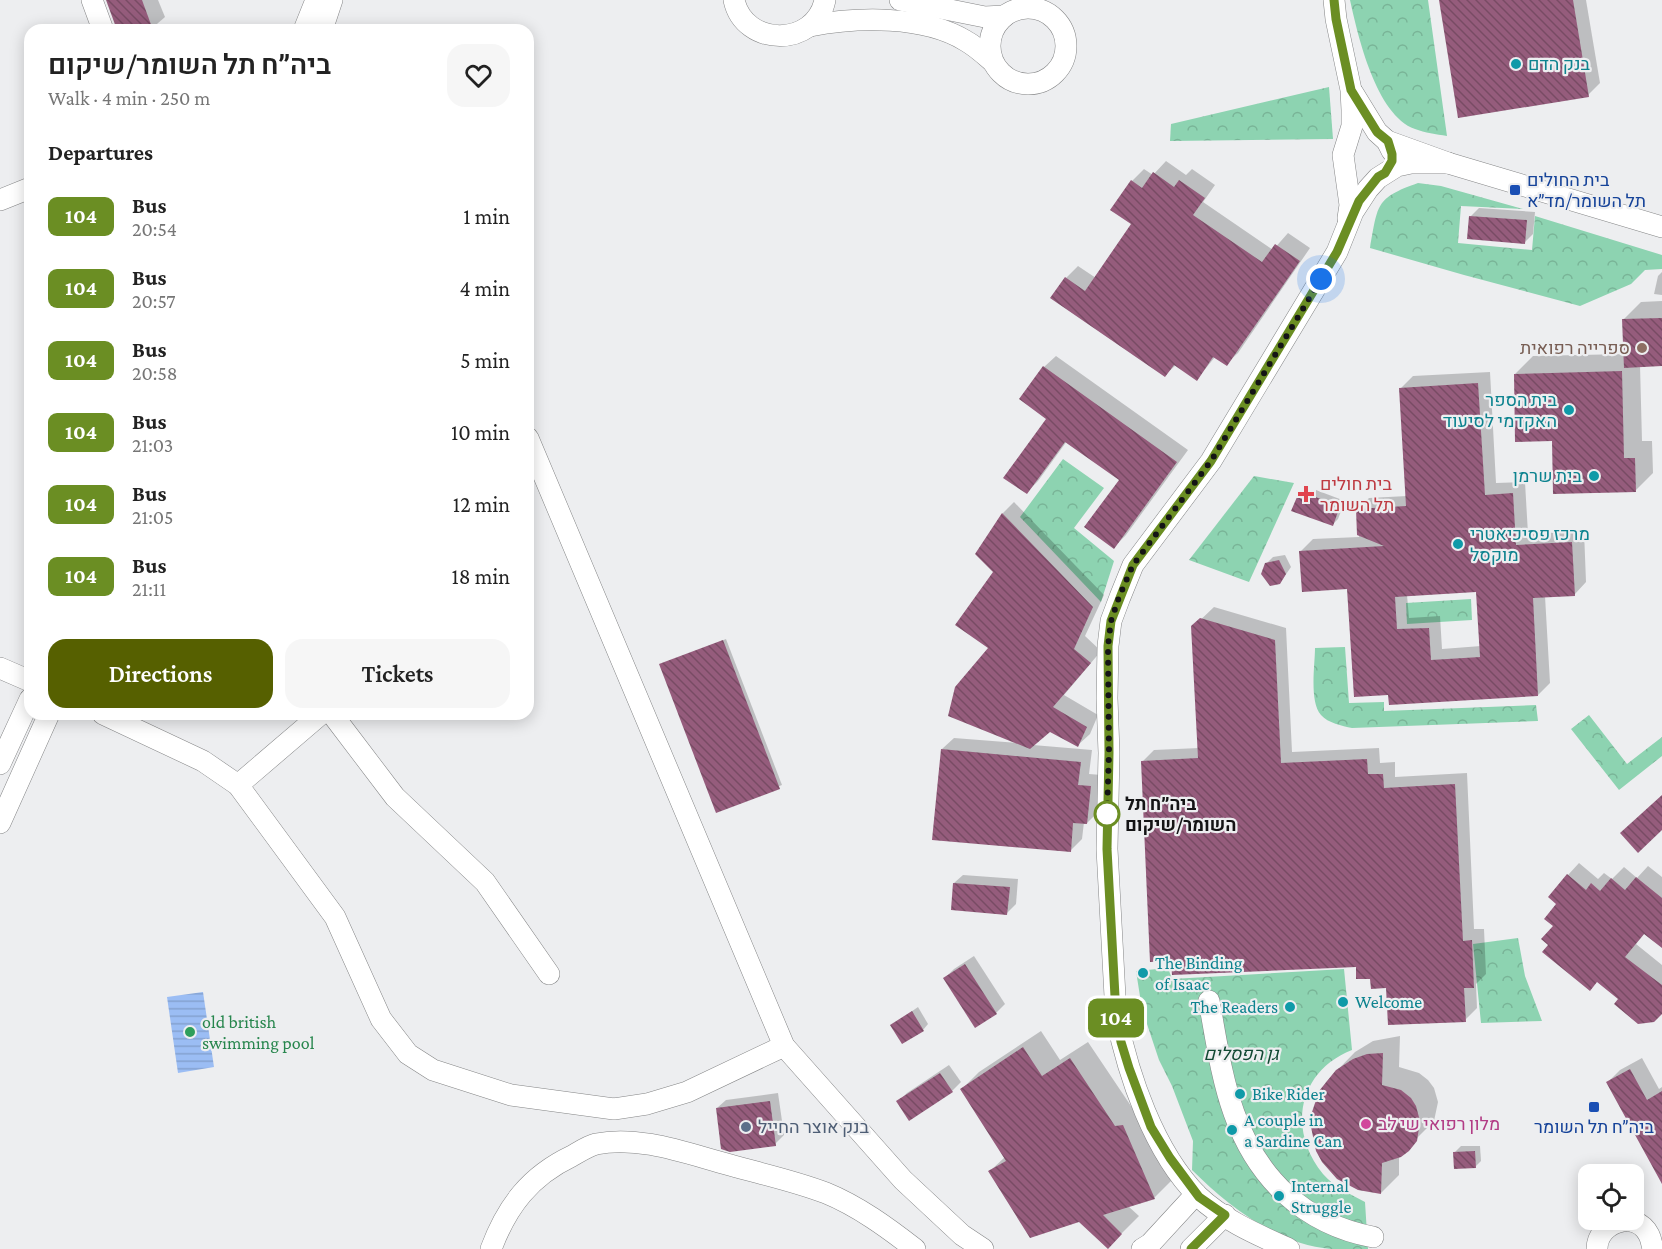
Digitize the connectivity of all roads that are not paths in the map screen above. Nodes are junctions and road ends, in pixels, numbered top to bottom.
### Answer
1 (92, 0) edge
2 (316, 0) edge
3 (332, 0) edge
4 (734, 0) edge
5 (825, 0) edge
6 (900, 0) edge
7 (1334, 0) edge
8 (1036, 4) edge
9 (1004, 16) junction
10 (101, 24) edge
11 (306, 24) edge
12 (324, 24) edge
13 (810, 26) junction
14 (992, 61) junction
15 (1351, 90) junction
16 (1382, 136) junction
17 (1345, 145) junction
18 (1448, 163) junction
19 (1346, 166) junction
20 (1381, 175) junction
21 (24, 190) edge
22 (0, 200) edge
23 (1662, 227) edge
24 (1346, 230) junction
25 (534, 452) edge
26 (0, 668) edge
27 (24, 678) edge
28 (24, 712) edge
29 (46, 720) edge
30 (115, 720) edge
31 (314, 720) edge
32 (337, 720) edge
33 (0, 764) edge
34 (238, 785) junction
35 (0, 823) edge
36 (549, 974) dead end
37 (1209, 1001) dead end
38 (784, 1046) junction
39 (1197, 1194) junction
40 (1225, 1215) junction
41 (1373, 1237) dead end
42 (1655, 1238) edge
43 (957, 1242) edge
44 (491, 1249) edge
45 (915, 1249) edge
46 (983, 1249) edge
47 (1142, 1249) edge
48 (1191, 1249) edge
49 (1289, 1249) edge
50 (1597, 1249) edge

1 - 10 street
2 - 11 street
3 - 12 street
4 - 13 street
5 - 13 street
6 - 9 street
7 - 15 street
8 - 9 street
8 - 14 street
9 - 14 street
13 - 14 street
15 - 16 street
15 - 17 street
16 - 17 street
16 - 18 street
16 - 20 street
17 - 19 street
18 - 20 street
18 - 23 street
19 - 20 street
19 - 24 street
20 - 24 street
21 - 22 street
24 - 39 street
25 - 38 street
26 - 27 street
28 - 33 street
29 - 35 street
30 - 34 street
31 - 34 street
32 - 36 street
34 - 38 street
37 - 41 street
38 - 43 street
39 - 40 street
39 - 47 street
40 - 48 street
40 - 49 street
42 - 50 street
43 - 46 street
44 - 45 street

